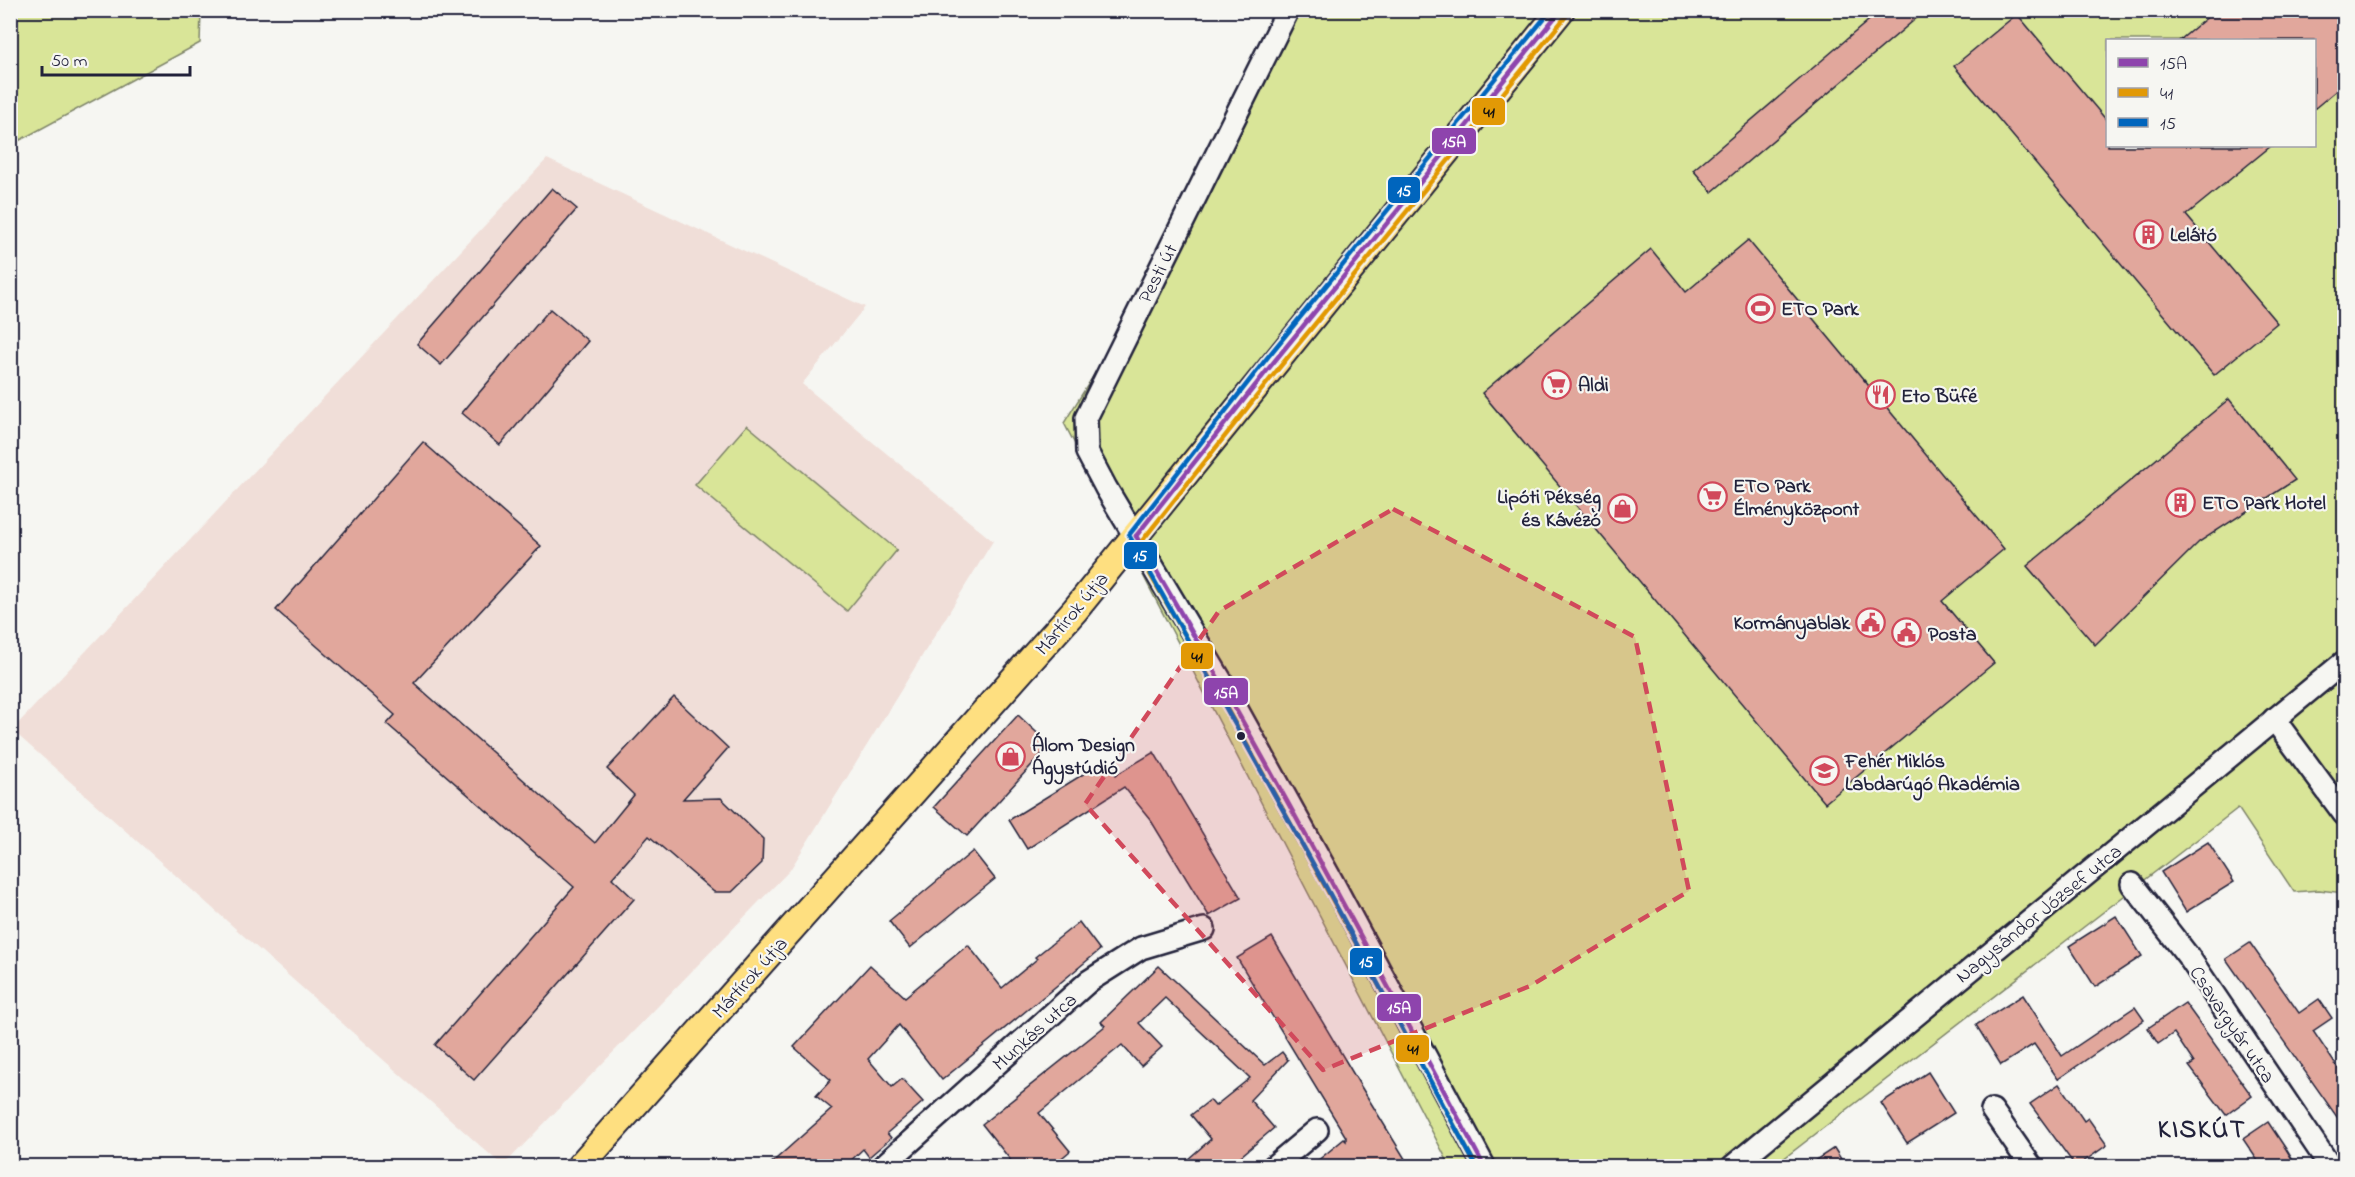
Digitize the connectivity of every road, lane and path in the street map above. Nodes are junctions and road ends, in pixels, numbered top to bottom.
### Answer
1 (1288, 10) edge
2 (1561, 10) edge
3 (1136, 536) junction
4 (2344, 662) edge
5 (2274, 719) junction
6 (2344, 814) edge
7 (2132, 884) dead end
8 (1204, 929) dead end
9 (1992, 1110) dead end
10 (1317, 1130) dead end
11 (580, 1167) edge
12 (883, 1167) edge
13 (1274, 1167) edge
14 (1484, 1167) edge
15 (1733, 1167) edge
16 (2031, 1167) edge
17 (2330, 1167) edge

1 - 3 street, Pesti út
2 - 3 main road, Mártírok útja
3 - 11 main road, Mártírok útja
3 - 14 street, Pesti út
4 - 5 street, Nagysándor József utca
5 - 6 street
5 - 15 street, Nagysándor József utca
7 - 17 street, Csavargyár utca
8 - 12 street, Munkás utca
9 - 16 street
10 - 13 street

